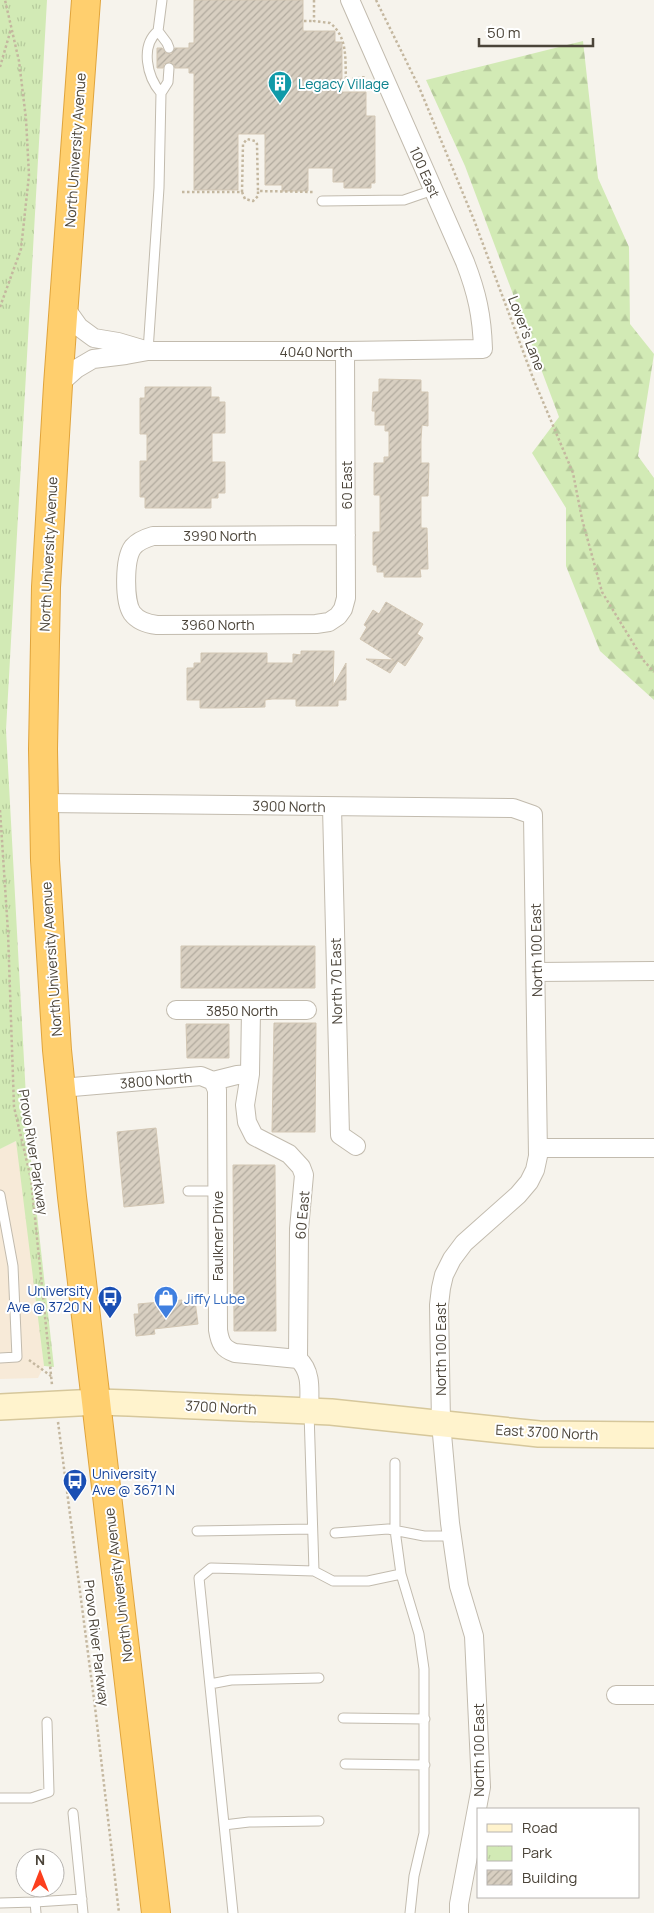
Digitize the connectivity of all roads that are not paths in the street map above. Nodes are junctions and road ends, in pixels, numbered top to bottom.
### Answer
1 (86, 0) edge
2 (162, 0) edge
3 (350, 0) edge
4 (158, 31) junction
5 (169, 48) dead end
6 (169, 68) dead end
7 (160, 93) junction
8 (433, 190) junction
9 (322, 201) dead end
10 (64, 306) junction
11 (483, 349) joint
12 (148, 350) junction
13 (345, 351) junction
14 (58, 386) junction
15 (346, 535) junction
16 (127, 581) joint
17 (338, 616) joint
18 (44, 803) junction
19 (332, 807) junction
20 (533, 815) joint
21 (654, 971) edge
22 (536, 972) junction
23 (176, 1010) dead end
24 (251, 1010) junction
25 (308, 1010) dead end
26 (250, 1074) junction
27 (213, 1081) junction
28 (61, 1088) junction
29 (356, 1146) dead end
30 (539, 1148) junction
31 (654, 1148) edge
32 (188, 1191) dead end
33 (218, 1191) junction
34 (0, 1195) edge
35 (0, 1358) edge
36 (298, 1359) junction
37 (97, 1402) junction
38 (0, 1407) edge
39 (309, 1412) junction
40 (441, 1423) junction
41 (654, 1435) edge
42 (395, 1463) dead end
43 (312, 1529) junction
44 (395, 1530) junction
45 (197, 1531) dead end
46 (335, 1533) dead end
47 (452, 1536) junction
48 (314, 1571) junction
49 (401, 1574) junction
50 (319, 1678) dead end
51 (210, 1684) junction
52 (616, 1695) dead end
53 (654, 1695) edge
54 (343, 1718) dead end
55 (424, 1719) junction
56 (47, 1722) dead end
57 (345, 1764) dead end
58 (425, 1764) junction
59 (0, 1798) edge
60 (477, 1808) edge
61 (477, 1808) edge
62 (73, 1813) dead end
63 (319, 1821) dead end
64 (224, 1825) junction
65 (82, 1899) junction
66 (35, 1902) junction
67 (0, 1903) edge
68 (36, 1913) edge
69 (83, 1913) edge
70 (156, 1913) edge
71 (233, 1913) edge
72 (410, 1913) edge
73 (459, 1913) edge

1 - 10 highway, North University Avenue
2 - 4 lane
3 - 8 street, 100 East
4 - 5 lane
4 - 7 lane
6 - 7 lane
7 - 12 lane
8 - 9 lane
8 - 11 street, 100 East
10 - 12 street, 4040 North
10 - 14 highway, North University Avenue
11 - 13 street, 4040 North
12 - 13 street, 4040 North
12 - 14 street, 4040 North
13 - 15 street, 60 East
14 - 18 highway, North University Avenue
15 - 16 street, 3990 North
15 - 17 street, 60 East
16 - 17 street, 3960 North
18 - 19 street, 3900 North
18 - 28 highway, North University Avenue
19 - 20 street, 3900 North
19 - 29 street, North 70 East
20 - 22 street, North 100 East
21 - 22 street
22 - 30 street, North 100 East
23 - 24 street, 3850 North
24 - 25 street, 3850 North
24 - 26 street, 60 East
26 - 27 street, 3800 North
26 - 36 street, 60 East
27 - 28 street, 3800 North
27 - 33 street, Faulkner Drive
28 - 37 highway, North University Avenue
30 - 31 street
30 - 40 street, North 100 East
32 - 33 lane
33 - 36 street, Faulkner Drive
34 - 35 lane
36 - 39 street
37 - 38 main road, 3700 North
37 - 39 main road, 3700 North
37 - 70 highway, North University Avenue
39 - 40 main road, 3700 North
39 - 43 lane
40 - 41 main road, East 3700 North
40 - 47 street, North 100 East
42 - 44 lane
43 - 45 lane
43 - 48 lane
44 - 46 lane
44 - 47 lane
44 - 49 lane
47 - 60 street, North 100 East
48 - 49 lane
48 - 51 lane
49 - 55 lane
50 - 51 lane
51 - 64 lane
52 - 53 street
54 - 55 lane
55 - 58 lane
56 - 59 lane
57 - 58 lane
58 - 72 lane
61 - 73 street, North 100 East
62 - 65 lane
63 - 64 lane
64 - 71 lane
65 - 66 lane
65 - 69 lane
66 - 67 lane
66 - 68 lane

